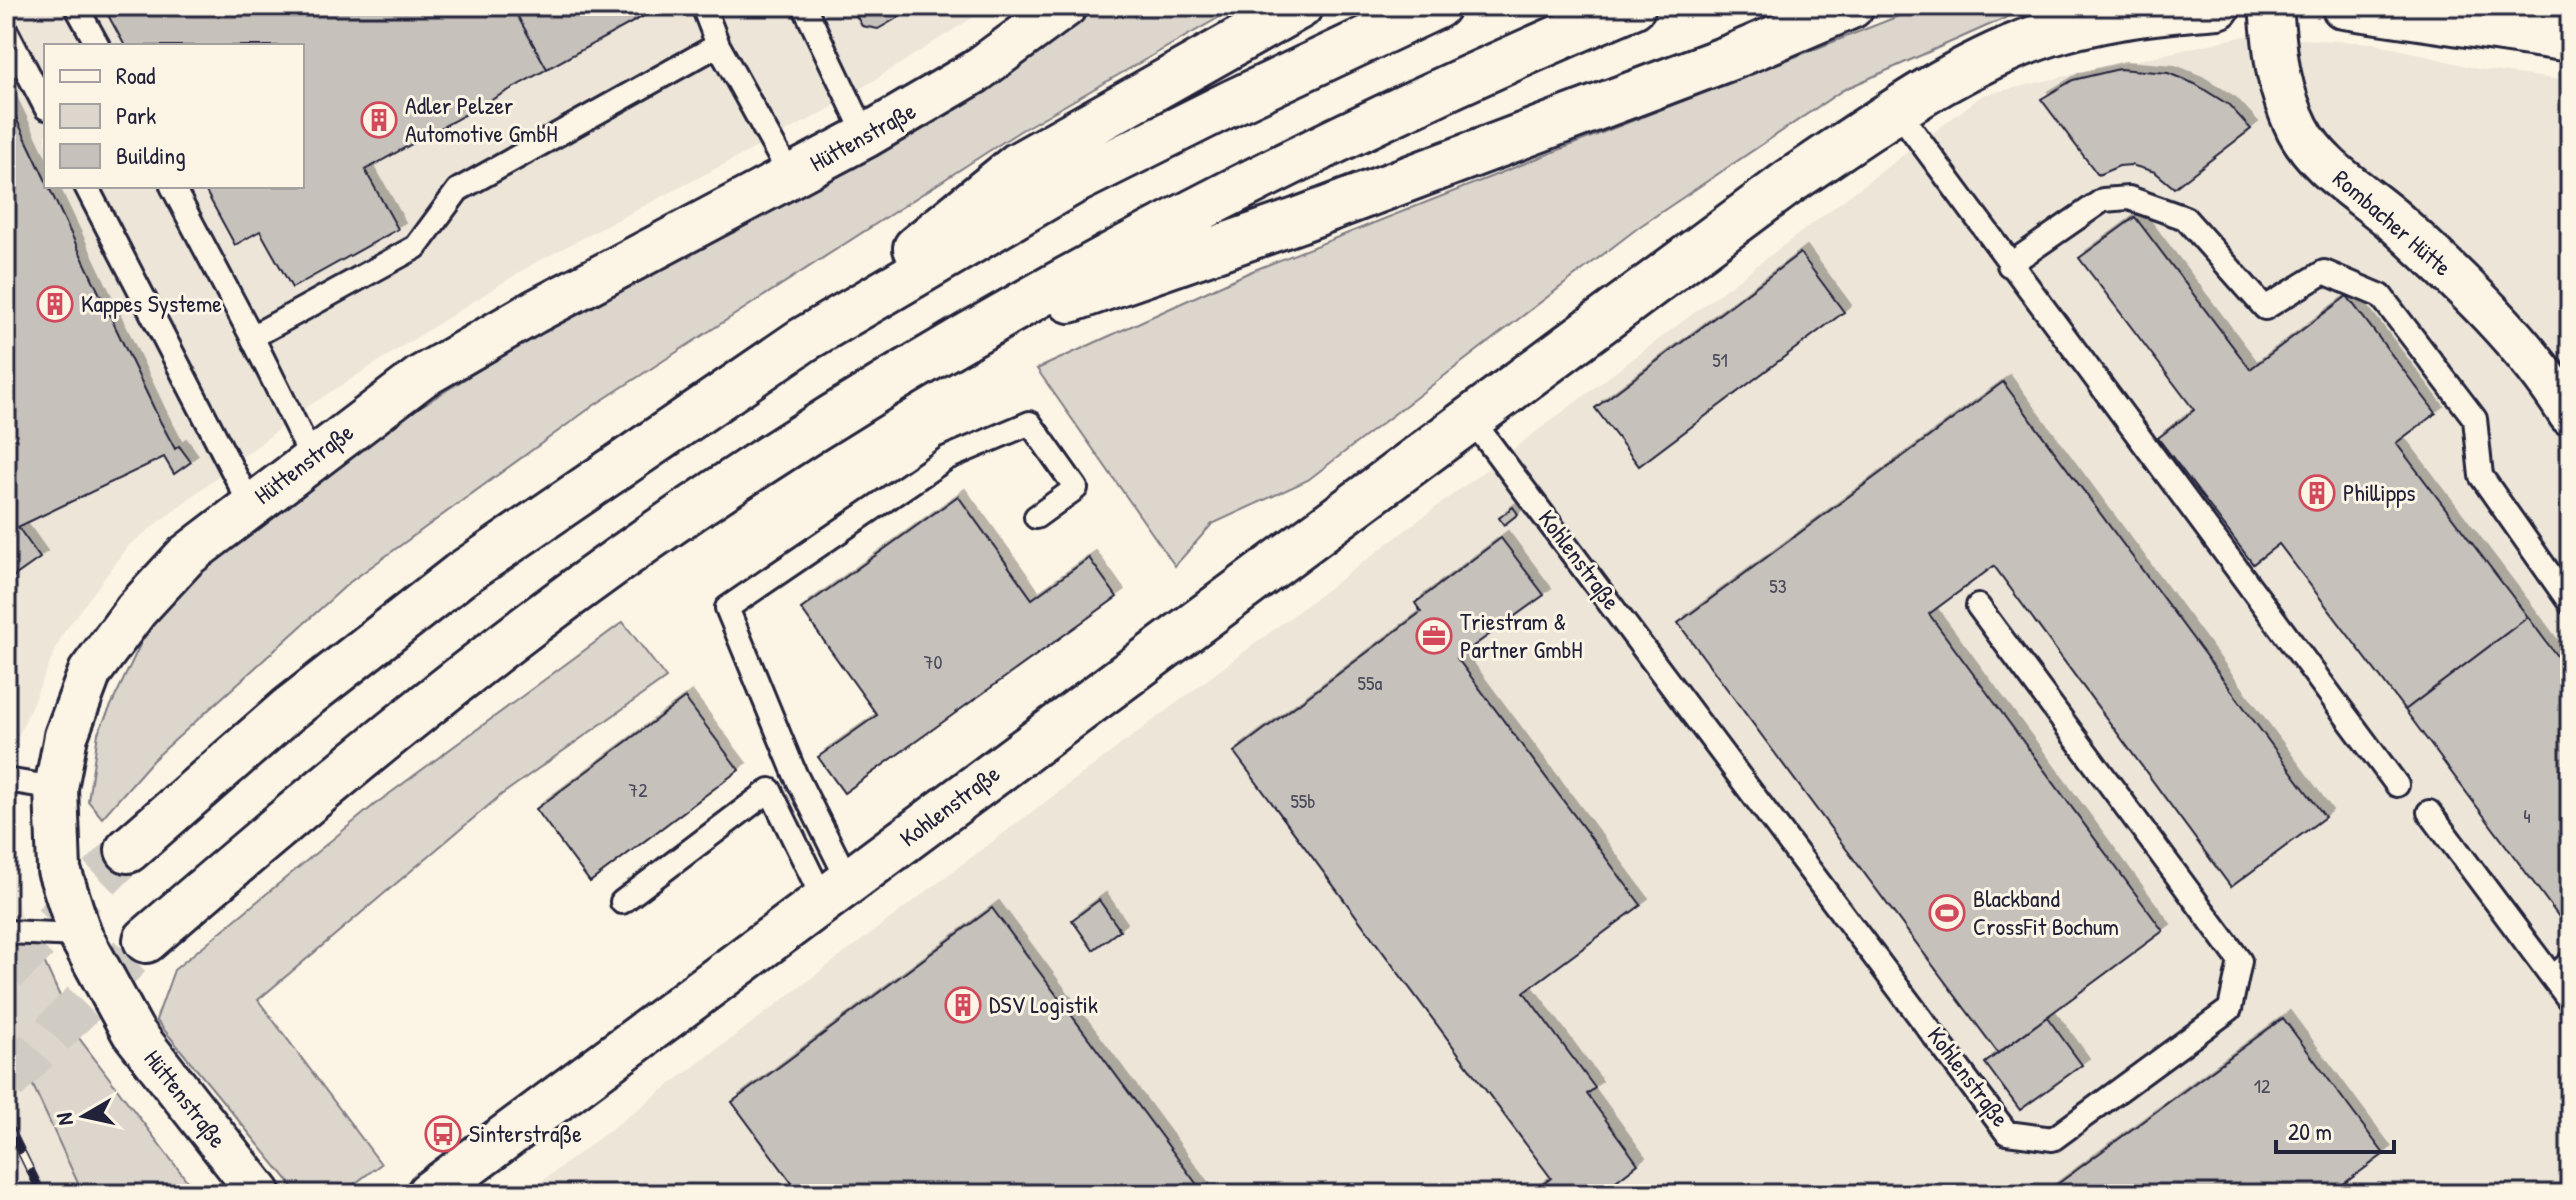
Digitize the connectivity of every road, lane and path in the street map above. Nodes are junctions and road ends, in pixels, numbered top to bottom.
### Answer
1 (76, 6) edge
2 (703, 6) edge
3 (804, 6) edge
4 (1065, 6) edge
5 (1300, 6) edge
6 (1437, 6) edge
7 (1633, 6) edge
8 (1851, 6) edge
9 (2218, 6) edge
10 (2271, 6) edge
11 (2344, 6) edge
12 (6, 31) edge
13 (2570, 39) edge
14 (97, 44) edge
15 (718, 45) junction
16 (44, 104) edge
17 (1897, 110) junction
18 (866, 136) junction
19 (791, 177) junction
20 (87, 188) edge
21 (173, 188) edge
22 (2009, 265) junction
23 (252, 337) junction
24 (959, 339) junction
25 (803, 340) junction
26 (2570, 414) edge
27 (1472, 420) junction
28 (312, 458) junction
29 (250, 504) junction
30 (1036, 517) dead end
31 (2570, 603) edge
32 (1978, 606) dead end
33 (6, 780) edge
34 (2397, 785) dead end
35 (56, 788) junction
36 (2429, 812) dead end
37 (128, 850) tunnel mouth
38 (836, 891) junction
39 (622, 902) dead end
40 (6, 932) edge
41 (80, 935) junction
42 (146, 940) tunnel mouth
43 (2570, 962) edge
44 (2553, 978) junction
45 (2570, 1001) edge
46 (260, 1194) edge
47 (429, 1194) edge

1 - 14 lane
2 - 15 lane
3 - 18 lane
4 - 18 street, Hüttenstraße
5 - 25 main road
6 - 25 main road
7 - 24 main road
8 - 24 main road
9 - 17 main road, Kohlenstraße
10 - 26 street, Rombacher Hütte
11 - 13 main road
12 - 16 lane
15 - 19 lane
15 - 23 lane
17 - 22 lane
17 - 27 main road, Kohlenstraße
18 - 19 street, Hüttenstraße
19 - 28 street, Hüttenstraße
20 - 29 lane
21 - 23 lane
22 - 31 lane
22 - 34 lane
23 - 28 lane
24 - 42 main road
25 - 37 main road
27 - 32 lane, Kohlenstraße
27 - 38 main road, Kohlenstraße
28 - 29 street, Hüttenstraße
29 - 35 street, Hüttenstraße
30 - 38 lane
33 - 35 lane
35 - 41 street, Hüttenstraße
36 - 44 lane
38 - 39 lane
38 - 47 main road, Kohlenstraße
40 - 41 lane
41 - 46 street, Hüttenstraße
43 - 44 lane
44 - 45 lane

